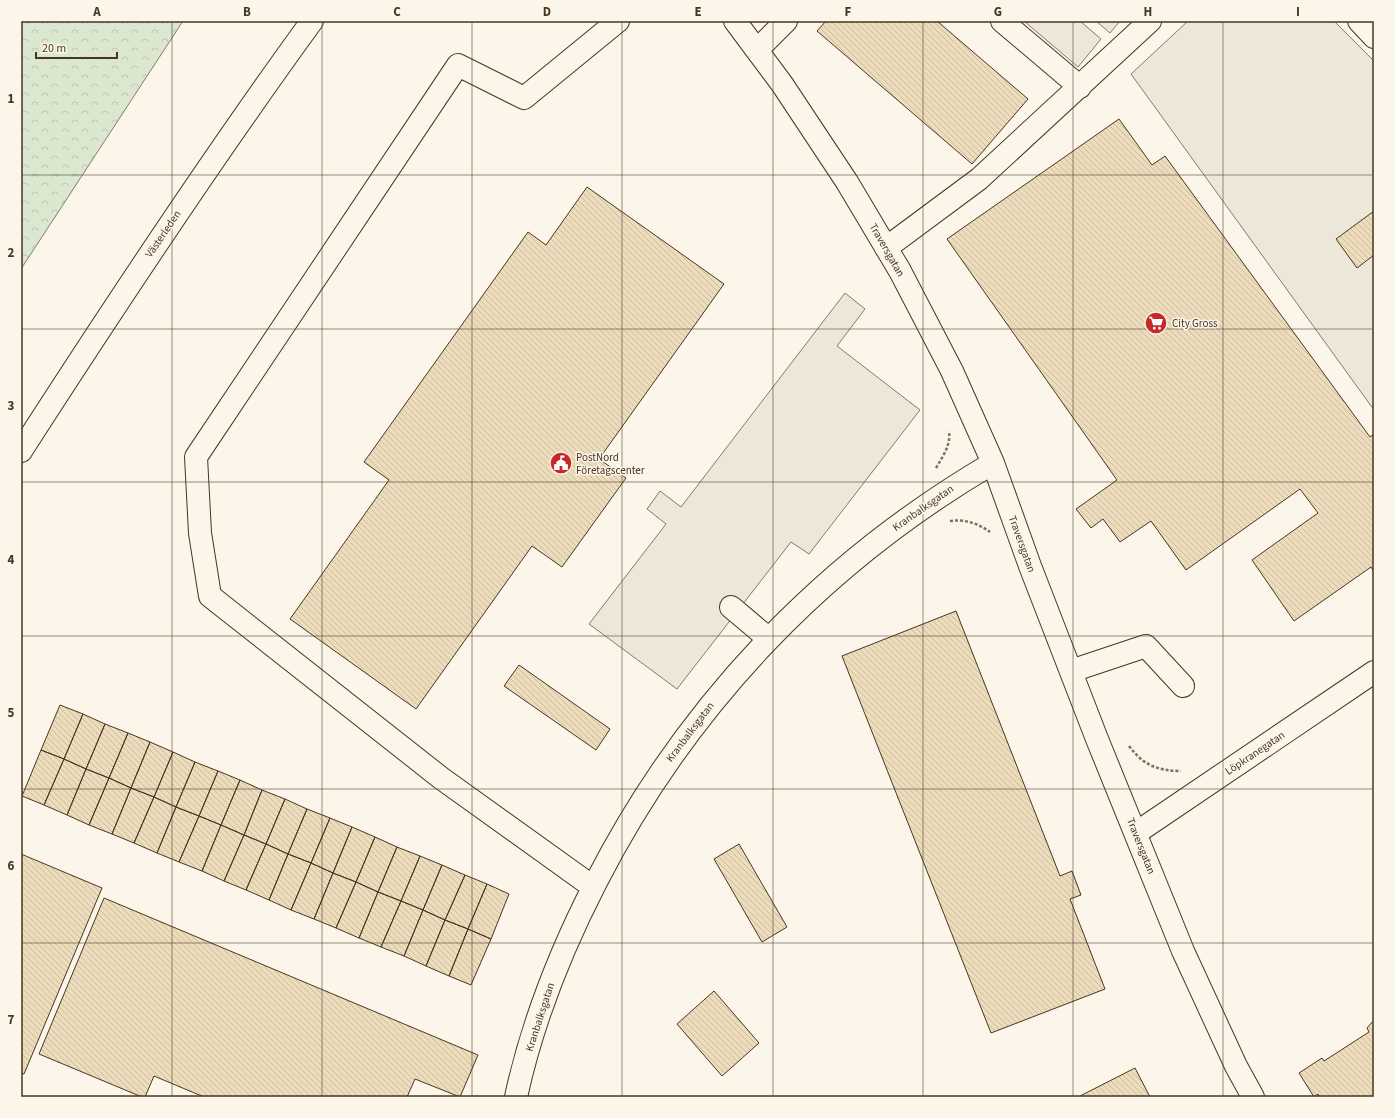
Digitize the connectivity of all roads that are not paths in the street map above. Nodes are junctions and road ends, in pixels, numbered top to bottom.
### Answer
1 (312, 21) edge
2 (618, 21) edge
3 (735, 21) edge
4 (786, 21) edge
5 (1002, 21) edge
6 (1150, 21) edge
7 (1359, 21) edge
8 (1374, 37) edge
9 (757, 50) junction
10 (1080, 87) junction
11 (886, 248) junction
12 (21, 451) edge
13 (993, 463) junction
14 (731, 607) dead end
15 (768, 639) junction
16 (1071, 671) junction
17 (1374, 672) edge
18 (1183, 686) dead end
19 (1136, 833) junction
20 (593, 887) junction
21 (516, 1097) edge
22 (1253, 1097) edge

1 - 12 street, Västerleden
2 - 20 street
3 - 9 street, Traversgatan
4 - 9 street
5 - 10 street
6 - 10 street
7 - 8 street
9 - 11 street, Traversgatan
10 - 11 street
11 - 13 street, Traversgatan
13 - 15 street, Kranbalksgatan
13 - 16 street, Traversgatan
14 - 15 street
15 - 20 street, Kranbalksgatan
16 - 18 street
16 - 19 street, Traversgatan
17 - 19 street, Löpkranegatan
19 - 22 street, Traversgatan
20 - 21 street, Kranbalksgatan

